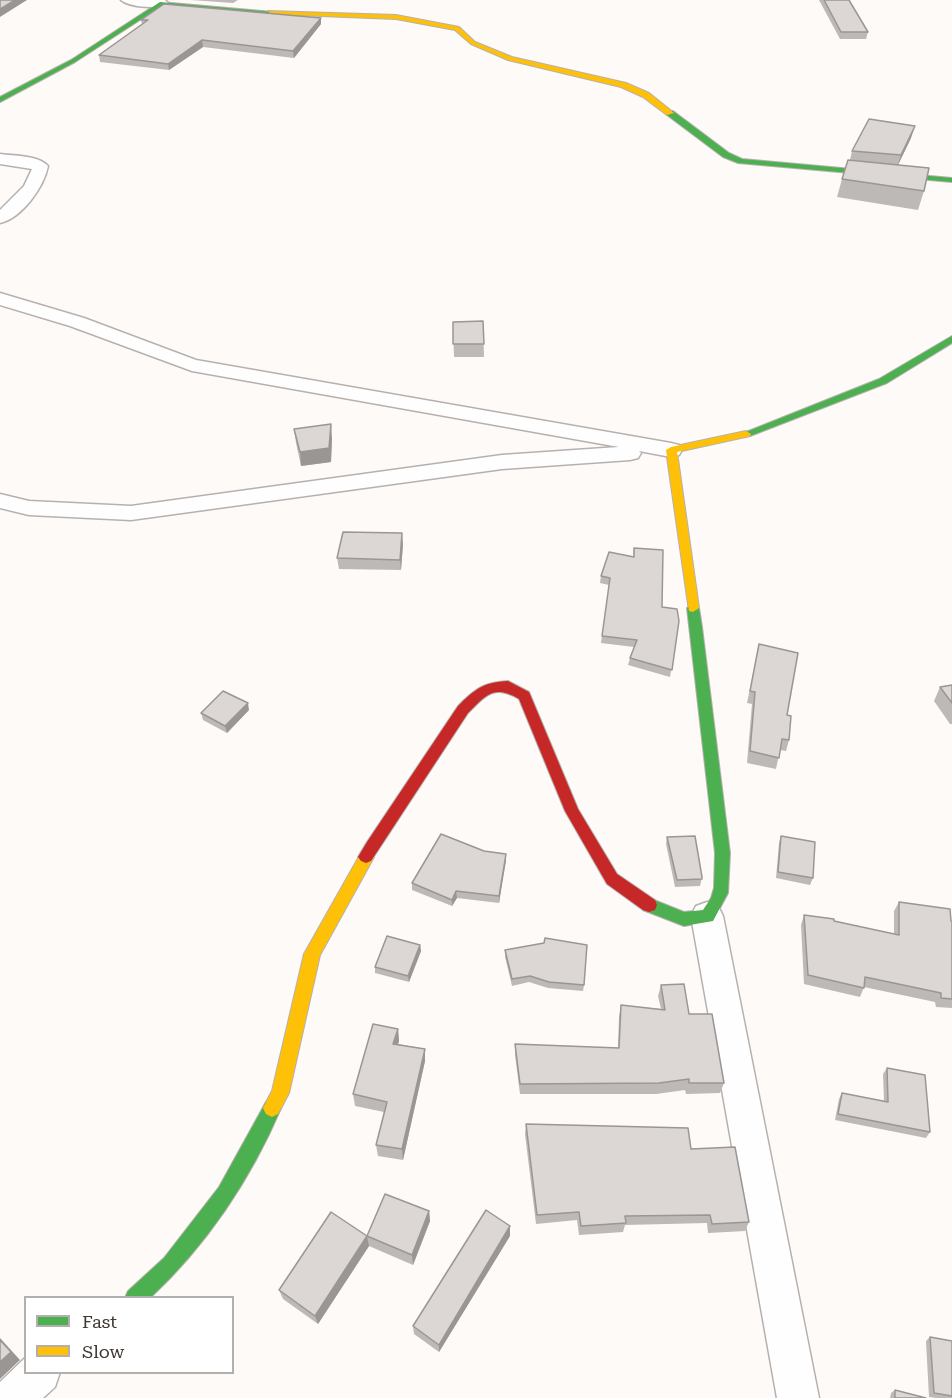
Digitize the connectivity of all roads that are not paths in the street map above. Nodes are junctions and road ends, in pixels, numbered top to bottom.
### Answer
1 (127, 0) edge
2 (162, 3) junction
3 (0, 100) edge
4 (0, 159) edge
5 (952, 180) edge
6 (0, 218) edge
7 (0, 299) edge
8 (952, 339) edge
9 (670, 450) junction
10 (0, 501) edge
11 (707, 916) junction
12 (137, 1296) edge
13 (38, 1374) edge
14 (13, 1398) edge
15 (798, 1398) edge

1 - 2 street
2 - 3 street
2 - 5 street
4 - 6 street
7 - 9 street
8 - 9 street
9 - 10 street
9 - 11 street
11 - 12 street
11 - 15 street
13 - 14 street

